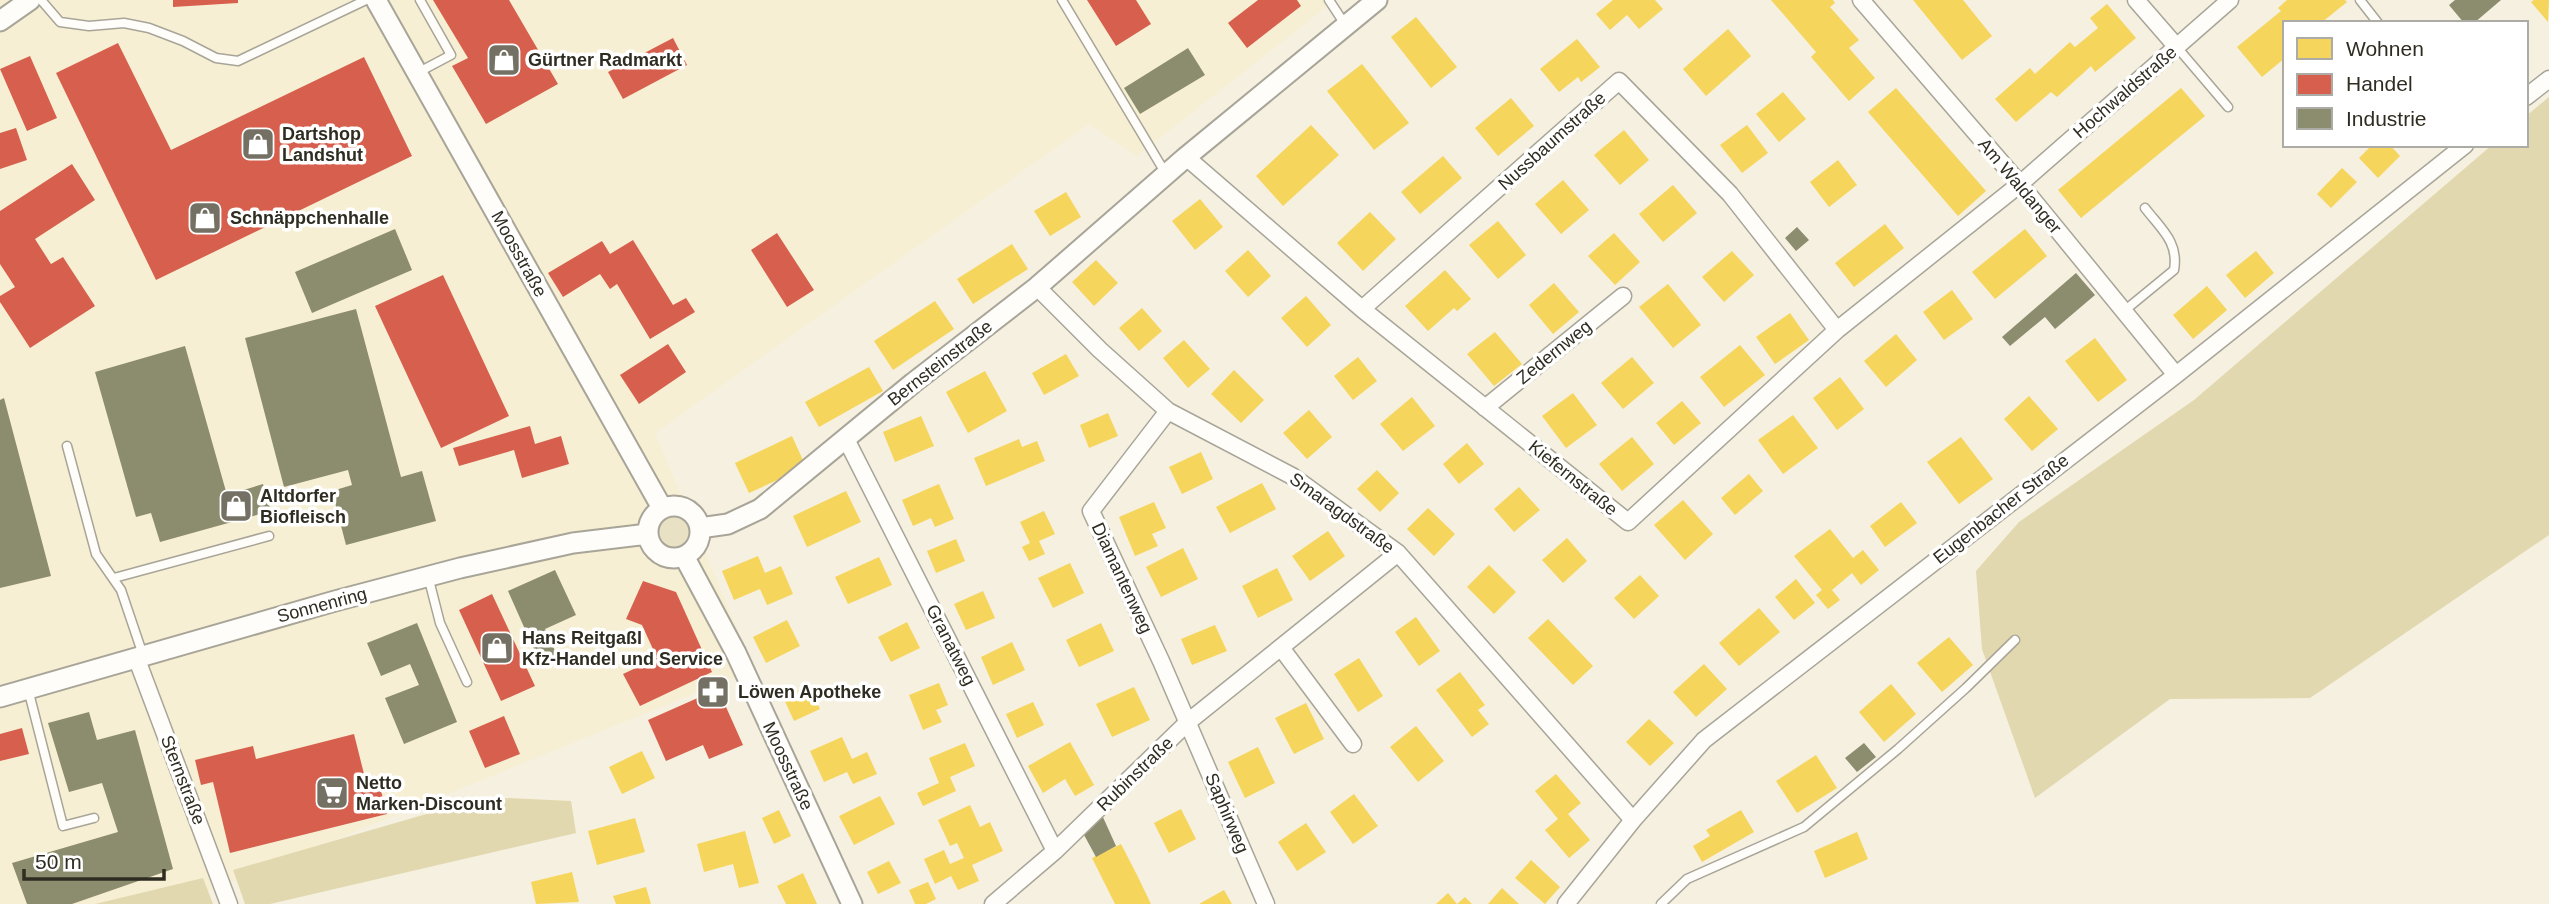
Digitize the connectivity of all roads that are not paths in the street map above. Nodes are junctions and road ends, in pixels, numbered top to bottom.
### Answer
1 (30, 0) edge
2 (41, 0) edge
3 (366, 0) edge
4 (376, 0) edge
5 (421, 0) edge
6 (1062, 0) edge
7 (1329, 0) edge
8 (1377, 0) edge
9 (1861, 0) edge
10 (2136, 0) edge
11 (2230, 0) edge
12 (2360, 0) edge
13 (0, 21) edge
14 (2376, 21) edge
15 (1346, 26) junction
16 (2176, 46) junction
17 (417, 73) junction
18 (2549, 79) edge
19 (2528, 95) edge
20 (2228, 107) dead end
21 (2462, 147) edge
22 (1186, 157) junction
23 (1166, 174) junction
24 (2020, 184) junction
25 (2144, 208) dead end
26 (1037, 287) junction
27 (1623, 296) dead end
28 (1362, 309) junction
29 (2124, 311) junction
30 (1837, 330) junction
31 (2176, 375) junction
32 (1485, 408) junction
33 (1168, 411) junction
34 (846, 439) junction
35 (68, 446) dead end
36 (662, 508) junction
37 (700, 528) junction
38 (648, 534) junction
39 (269, 536) dead end
40 (1398, 553) junction
41 (684, 556) junction
42 (428, 576) junction
43 (114, 578) junction
44 (2015, 640) dead end
45 (1282, 649) junction
46 (139, 656) junction
47 (467, 682) dead end
48 (28, 689) junction
49 (0, 696) edge
50 (1188, 722) junction
51 (1353, 744) dead end
52 (94, 818) dead end
53 (1633, 820) junction
54 (1055, 851) junction
55 (229, 904) edge
56 (852, 904) edge
57 (993, 904) edge
58 (1266, 904) edge
59 (1566, 904) edge
60 (1661, 904) edge

1 - 13 street
2 - 3 lane
4 - 17 street, Moosstraße
5 - 17 lane
6 - 23 lane
7 - 15 lane
8 - 15 street, Bernsteinstraße
9 - 24 street, Am Waldanger
10 - 16 street
11 - 16 street, Hochwaldstraße
12 - 14 lane
15 - 22 street, Bernsteinstraße
16 - 20 lane
16 - 24 street, Hochwaldstraße
17 - 36 street, Moosstraße
18 - 19 street
21 - 31 street, Eugenbacher Straße
22 - 23 street, Bernsteinstraße
22 - 28 street, Kiefernstraße
23 - 26 street, Bernsteinstraße
24 - 29 street, Am Waldanger
24 - 30 street, Kiefernstraße
25 - 29 lane
26 - 33 street, Smaragdstraße
26 - 34 street, Bernsteinstraße
27 - 32 street, Zedernweg
28 - 30 street, Nussbaumstraße
28 - 32 street, Kiefernstraße
29 - 31 street, Am Waldanger
30 - 32 street, Kiefernstraße
31 - 53 street, Eugenbacher Straße
33 - 40 street, Smaragdstraße
33 - 50 street, Diamantenweg
34 - 37 street, Bernsteinstraße
34 - 54 street, Granatweg
35 - 43 lane
36 - 37 street
36 - 38 street
37 - 41 street
38 - 41 street
38 - 42 street, Sonnenring
39 - 43 lane
40 - 45 street, Rubinstraße
40 - 53 street, Smaragdstraße
41 - 56 street, Moosstraße
42 - 46 street, Sonnenring
42 - 47 lane
43 - 46 lane
44 - 60 lane
45 - 50 street, Rubinstraße
45 - 51 street
46 - 48 street, Sonnenring
46 - 55 street, Sternstraße
48 - 49 street, Sonnenring
48 - 52 lane
50 - 54 street, Rubinstraße
50 - 58 street, Saphirweg
53 - 59 street, Eugenbacher Straße
54 - 57 street, Rubinstraße

